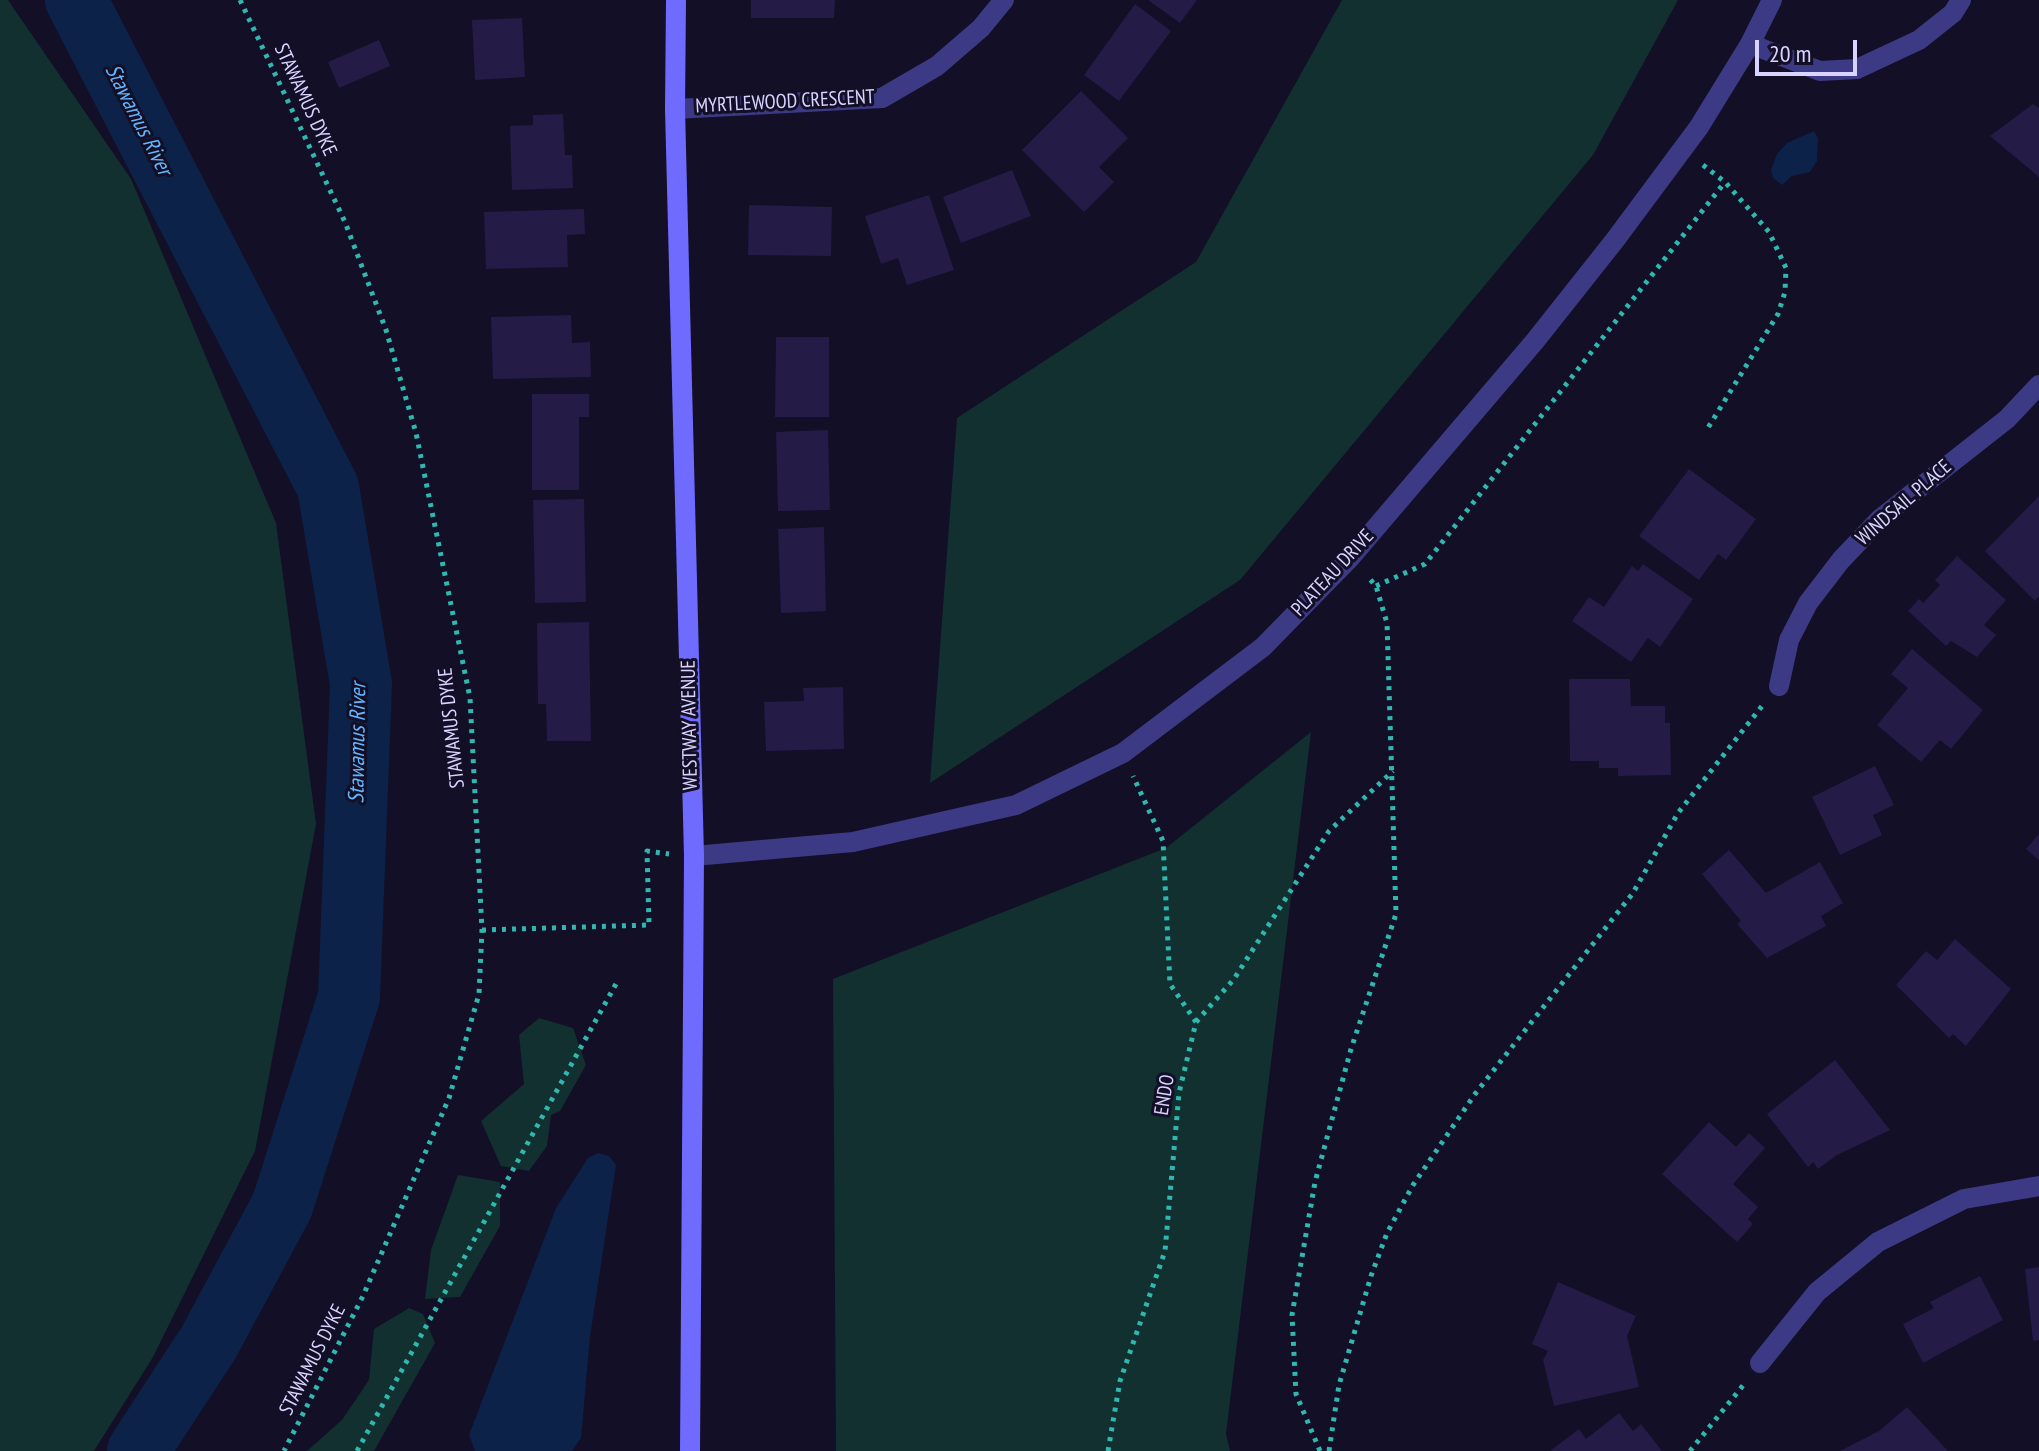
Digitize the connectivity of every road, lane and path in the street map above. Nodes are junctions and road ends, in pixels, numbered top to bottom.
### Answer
1 (240, 0) edge
2 (676, 0) edge
3 (1004, 0) edge
4 (1772, 0) edge
5 (1961, 0) edge
6 (1750, 44) junction
7 (675, 109) junction
8 (1683, 150) junction
9 (1725, 182) junction
10 (2039, 385) edge
11 (1706, 431) dead end
12 (1350, 558) junction
13 (1376, 586) junction
14 (1779, 686) joint
15 (1123, 753) junction
16 (1393, 771) junction
17 (694, 856) junction
18 (482, 930) junction
19 (617, 982) dead end
20 (1196, 1022) junction
21 (2039, 1186) edge
22 (1760, 1363) joint
23 (284, 1451) edge
24 (357, 1451) edge
25 (690, 1451) edge
26 (1108, 1451) edge
27 (1320, 1451) edge
28 (1329, 1451) edge
29 (1690, 1451) edge

1 - 18 path, STAWAMUS DYKE
2 - 7 street, WESTWAY AVENUE
3 - 7 street, MYRTLEWOOD CRESCENT
4 - 6 street, PLATEAU DRIVE
5 - 6 street
6 - 8 street, PLATEAU DRIVE
7 - 17 street, WESTWAY AVENUE
8 - 9 path
8 - 12 street, PLATEAU DRIVE
9 - 11 path
9 - 13 path
10 - 14 street, WINDSAIL PLACE
12 - 13 path
12 - 15 street, PLATEAU DRIVE
13 - 16 path
14 - 28 path
15 - 17 street, PLATEAU DRIVE
15 - 20 path
16 - 20 path
16 - 27 path
17 - 18 path
17 - 25 street, WESTWAY AVENUE
18 - 23 path, STAWAMUS DYKE
19 - 24 path
20 - 26 path, ENDO
21 - 22 street
22 - 29 path

